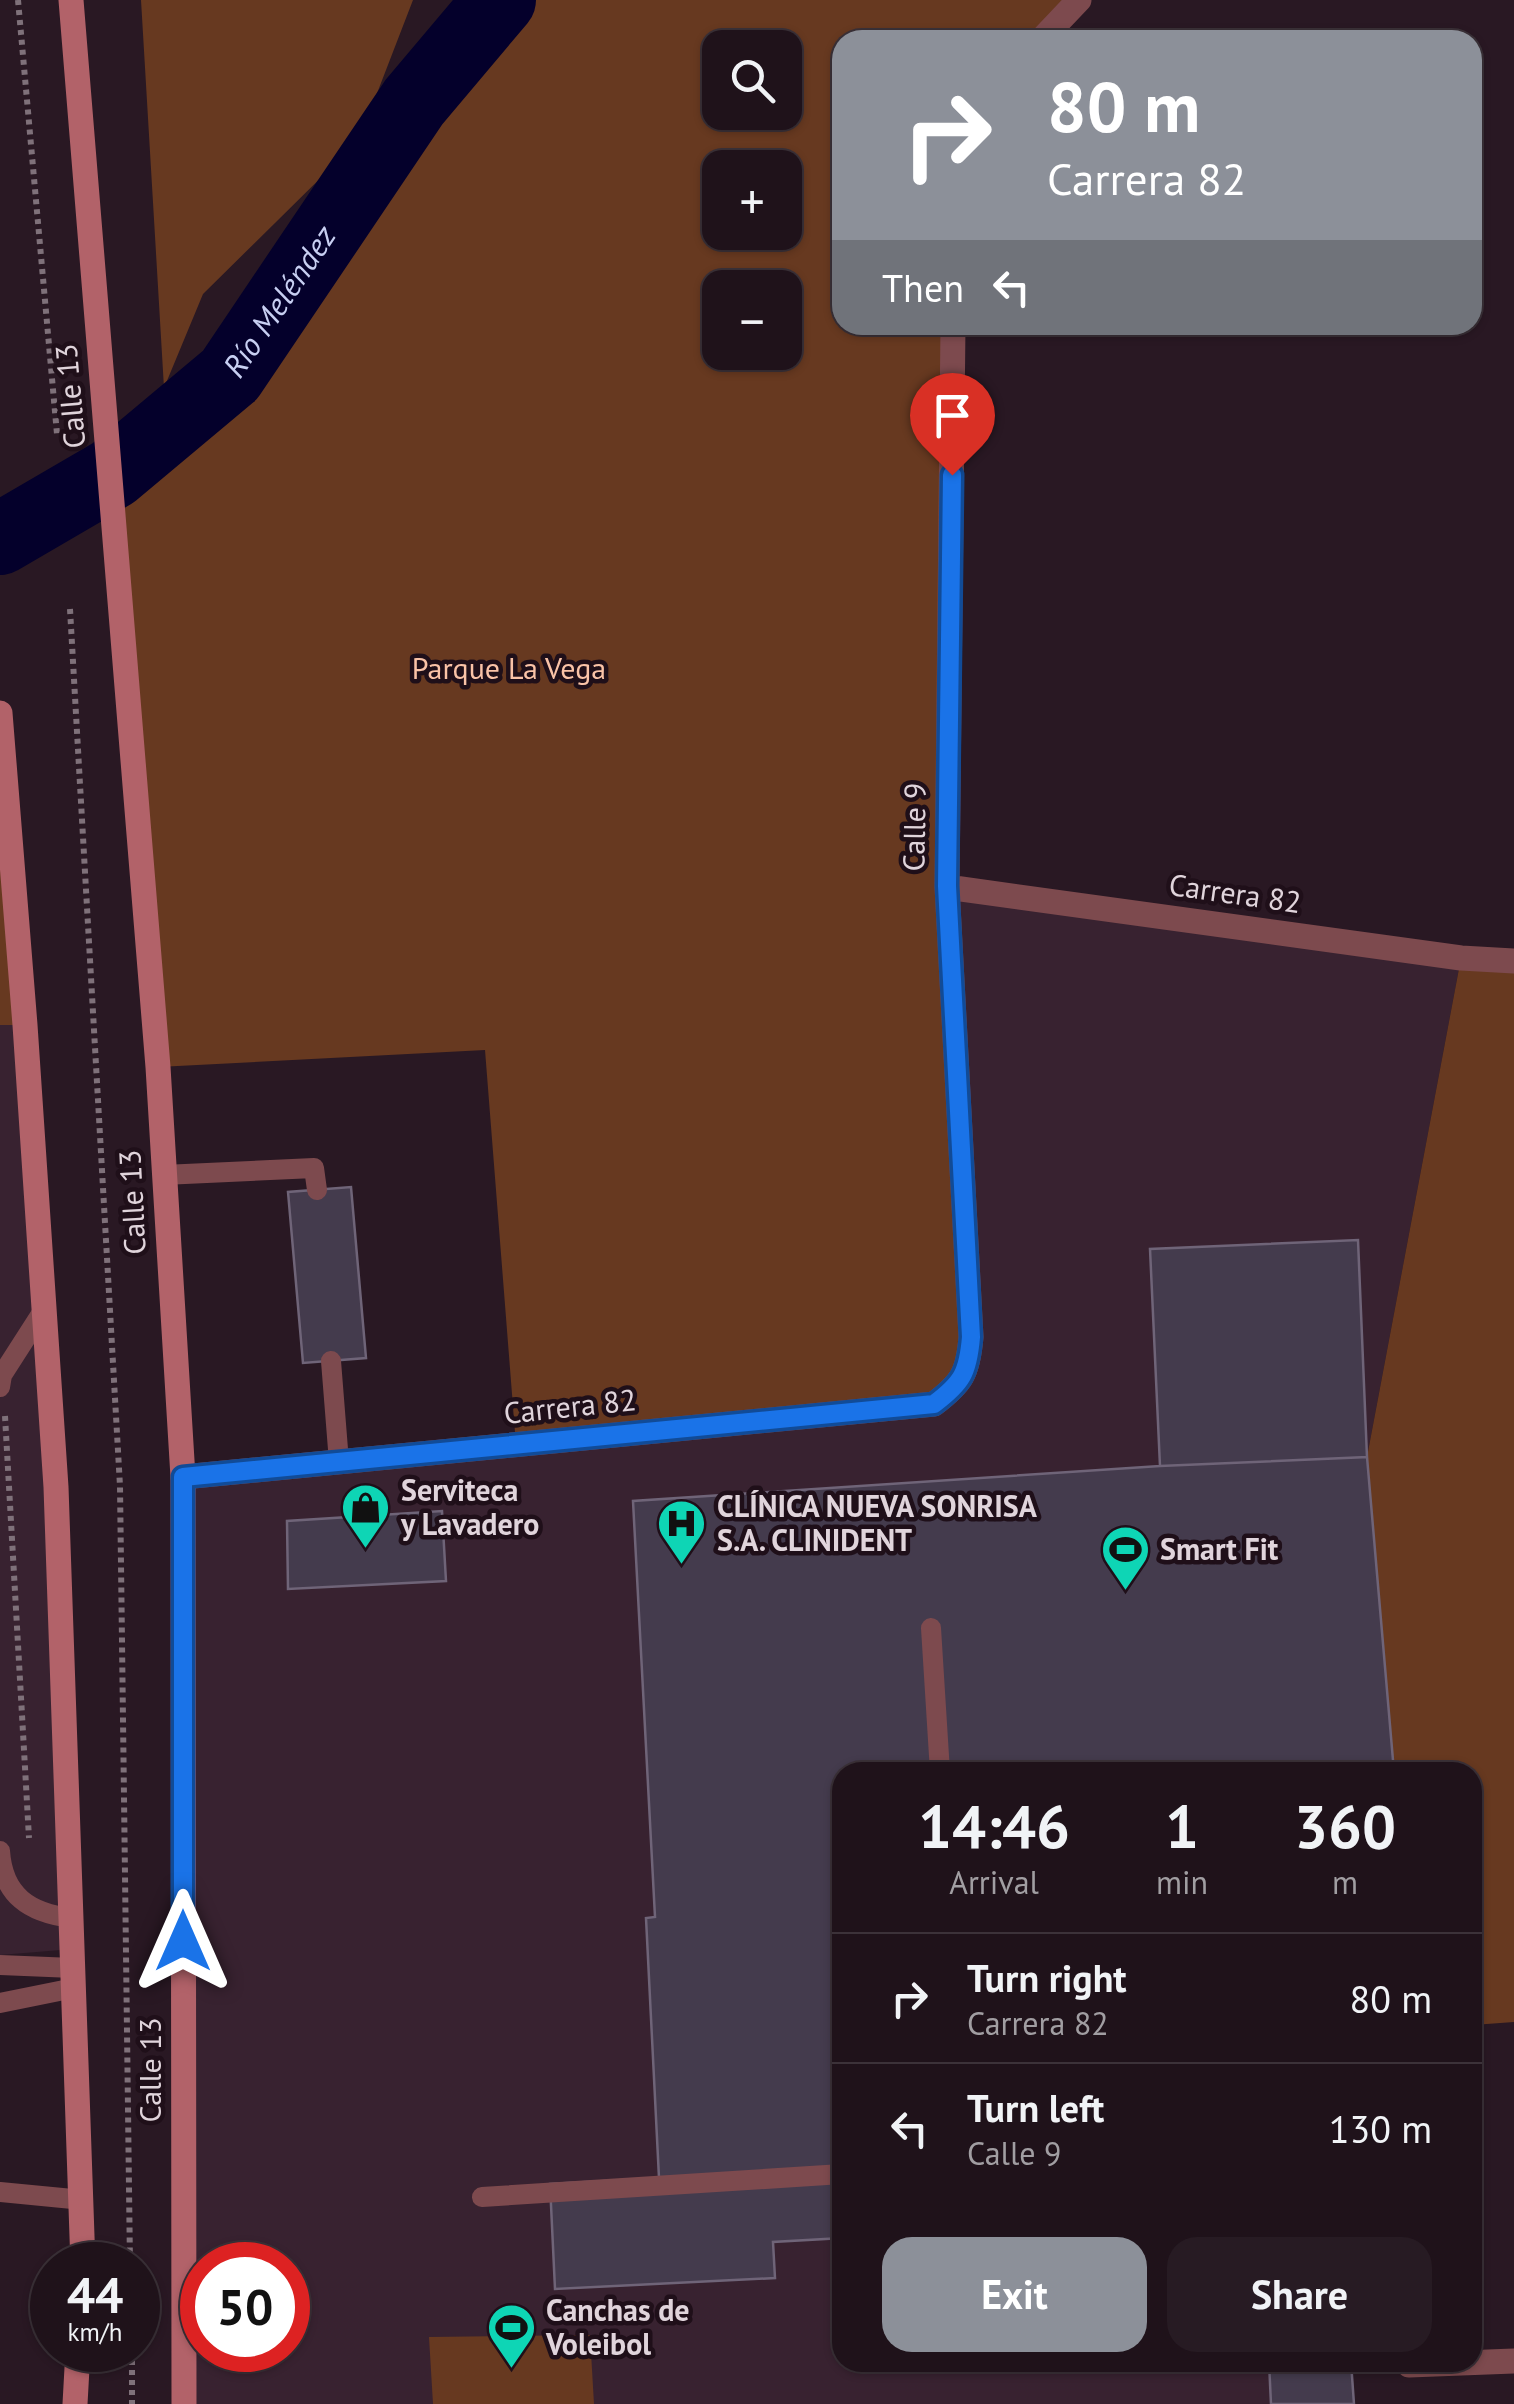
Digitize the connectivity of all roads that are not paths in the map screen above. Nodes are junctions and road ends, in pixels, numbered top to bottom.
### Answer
1 (71, 0) edge
2 (1079, 0) edge
3 (1050, 30) edge
4 (953, 335) edge
5 (0, 714) edge
6 (947, 886) junction
7 (1514, 962) edge
8 (163, 1175) junction
9 (317, 1190) dead end
10 (44, 1308) junction
11 (330, 1361) dead end
12 (0, 1386) edge
13 (957, 1386) joint
14 (339, 1462) junction
15 (183, 1477) junction
16 (931, 1628) dead end
17 (939, 1762) edge
18 (0, 1852) edge
19 (0, 1861) edge
20 (70, 1918) junction
21 (0, 1965) edge
22 (74, 1978) junction
23 (0, 2003) edge
24 (832, 2175) edge
25 (0, 2192) edge
26 (482, 2197) dead end
27 (83, 2200) junction
28 (83, 2242) edge
29 (1514, 2361) edge
30 (1482, 2362) edge
31 (77, 2372) edge
32 (75, 2404) edge
33 (184, 2404) edge

1 - 8 main road, Calle 13
2 - 3 street
4 - 6 street, Calle 9
5 - 10 main road
6 - 7 street, Carrera 82
6 - 13 street, Calle 9
8 - 9 lane
8 - 15 main road, Calle 13
10 - 12 lane
10 - 20 main road
11 - 14 lane
13 - 14 street, Carrera 82
14 - 15 street, Carrera 82
15 - 33 main road, Calle 13
16 - 17 lane
18 - 19 lane
19 - 20 lane
20 - 22 main road
21 - 22 lane
22 - 23 lane
22 - 27 main road
24 - 26 lane
25 - 27 lane
27 - 28 main road
29 - 30 street
31 - 32 main road

